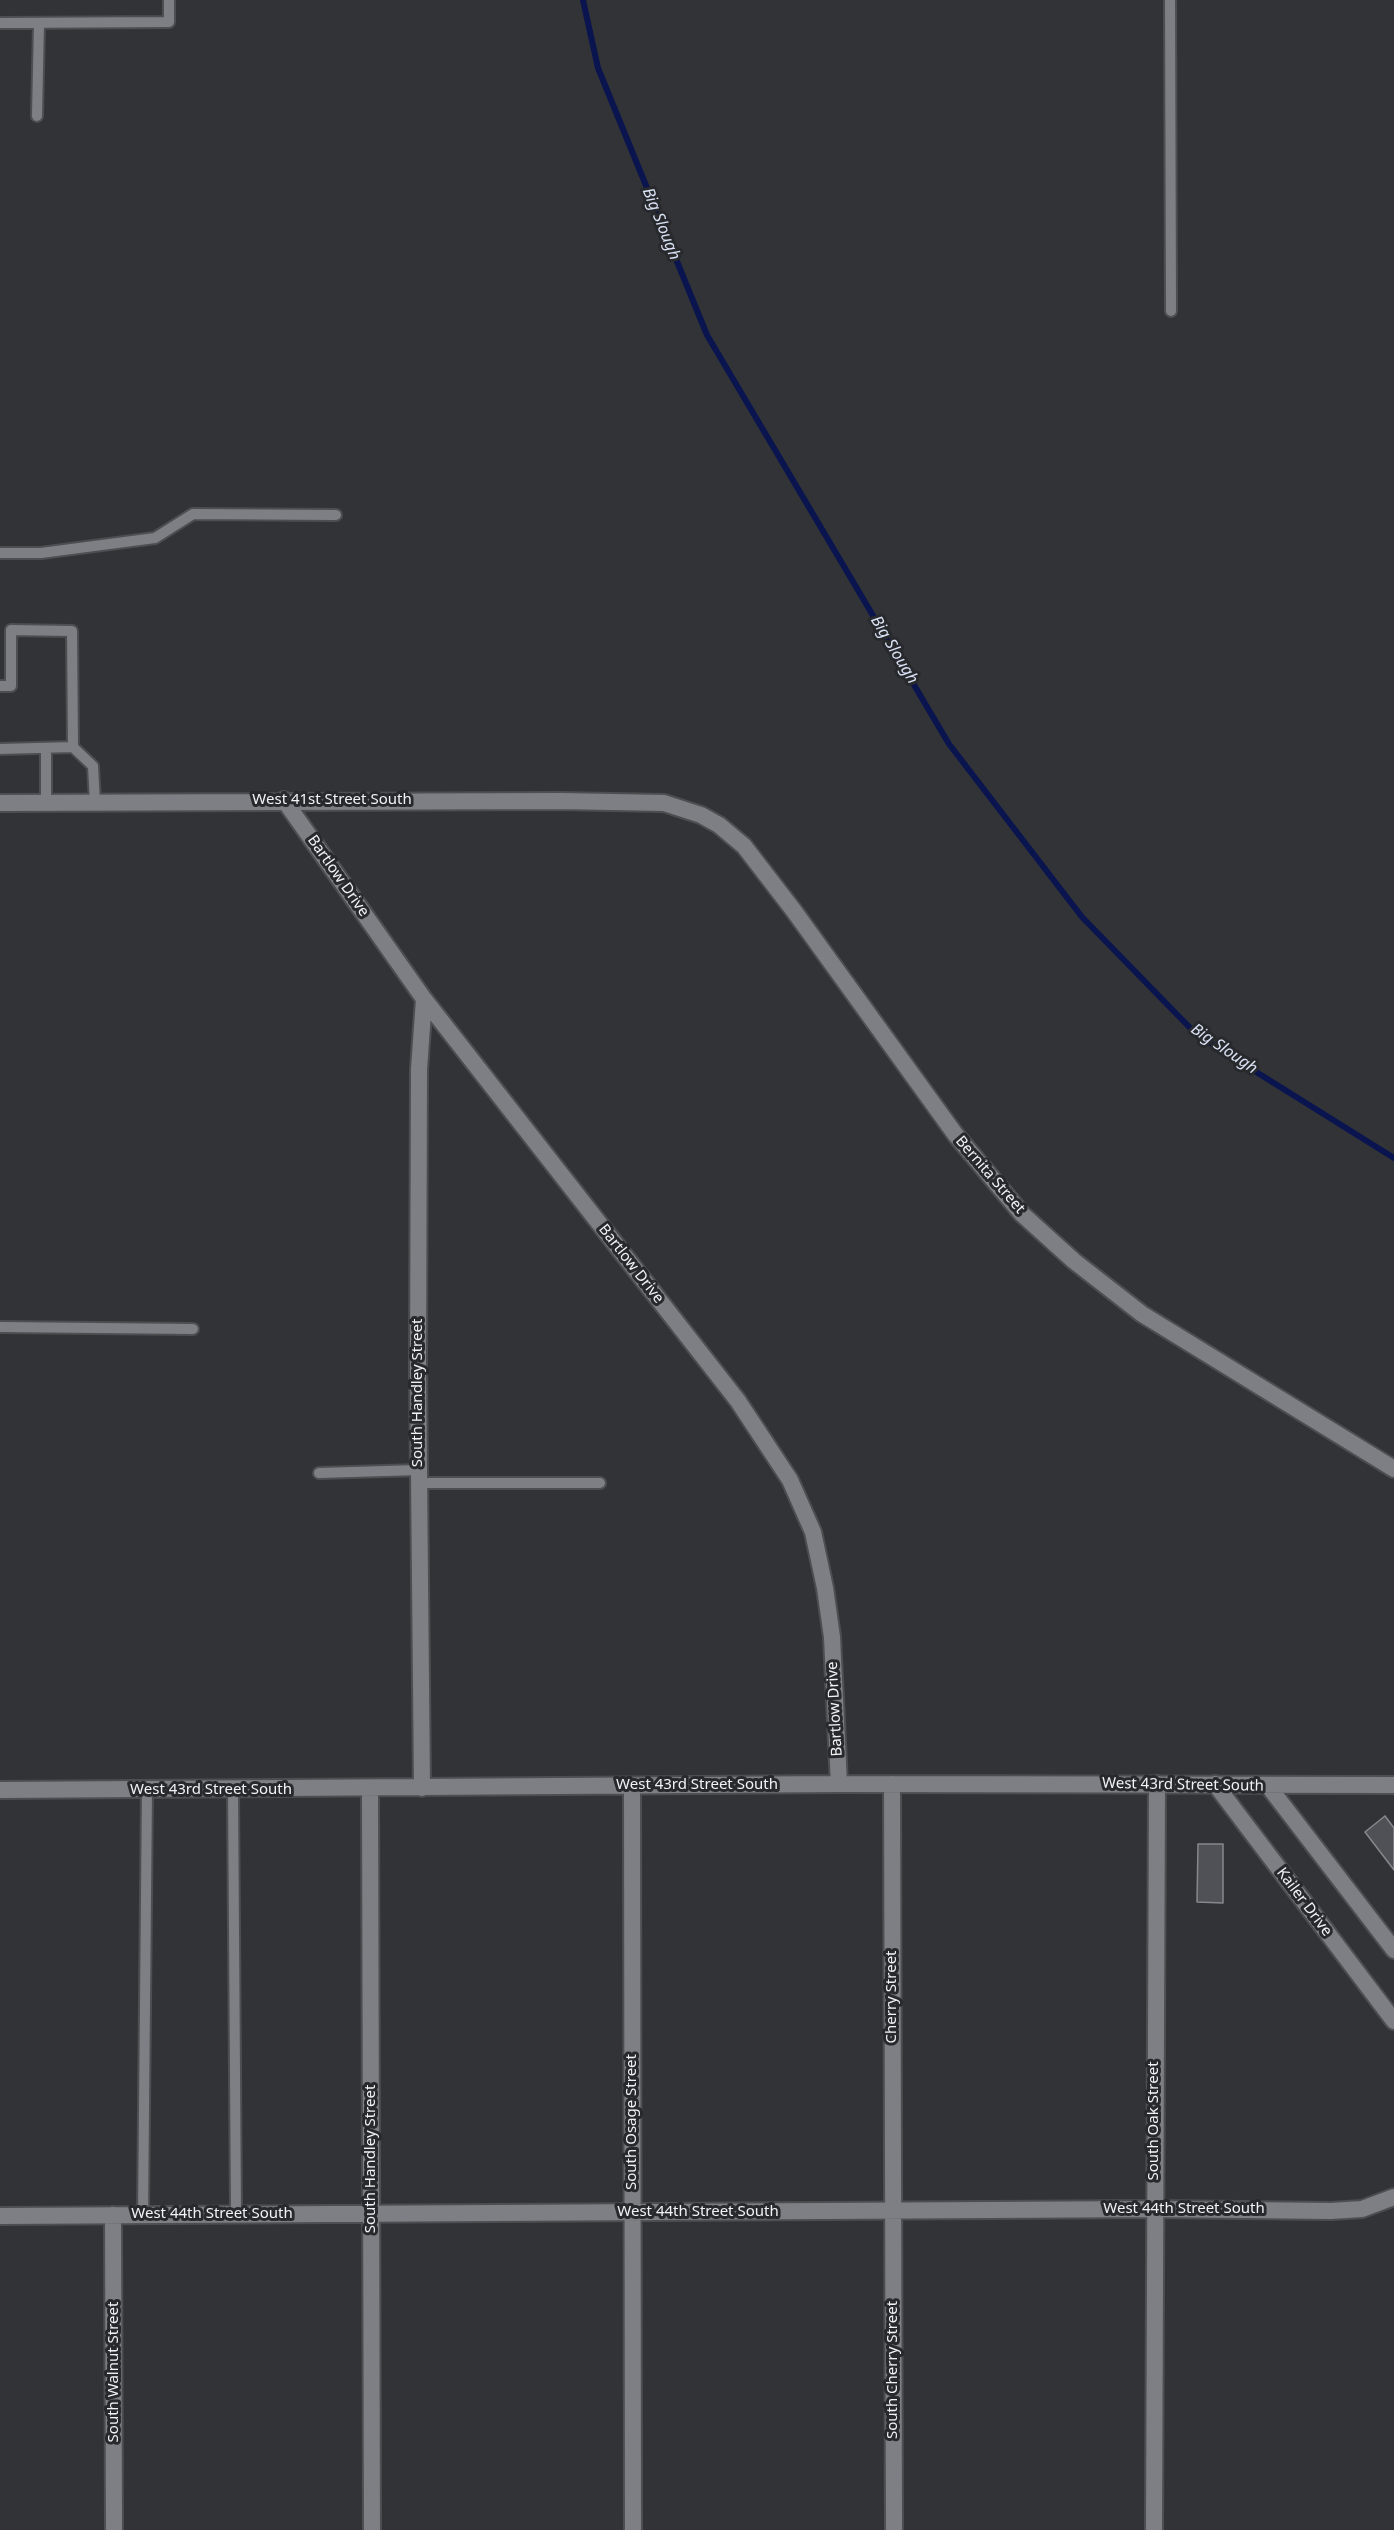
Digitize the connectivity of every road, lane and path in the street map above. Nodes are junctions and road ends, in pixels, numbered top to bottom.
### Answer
1 (169, 0) edge
2 (1170, 0) edge
3 (0, 23) edge
4 (39, 23) junction
5 (37, 116) dead end
6 (1171, 311) dead end
7 (336, 515) dead end
8 (0, 553) edge
9 (5, 632) edge
10 (0, 686) edge
11 (73, 747) junction
12 (0, 749) edge
13 (46, 749) junction
14 (284, 800) junction
15 (46, 802) junction
16 (95, 802) junction
17 (664, 802) joint
18 (0, 803) edge
19 (424, 999) junction
20 (0, 1327) edge
21 (193, 1329) dead end
22 (1394, 1469) edge
23 (319, 1473) dead end
24 (419, 1477) junction
25 (600, 1483) dead end
26 (839, 1784) junction
27 (892, 1784) junction
28 (1157, 1784) junction
29 (1215, 1784) junction
30 (1394, 1785) edge
31 (632, 1786) junction
32 (1269, 1787) junction
33 (422, 1788) junction
34 (370, 1789) junction
35 (0, 1790) edge
36 (147, 1790) junction
37 (233, 1790) junction
38 (1394, 1950) edge
39 (1394, 2021) edge
40 (1394, 2197) edge
41 (1154, 2209) junction
42 (893, 2211) junction
43 (632, 2212) junction
44 (236, 2214) junction
45 (371, 2214) junction
46 (113, 2215) junction
47 (143, 2215) junction
48 (0, 2216) edge
49 (114, 2530) edge
50 (372, 2530) edge
51 (633, 2530) edge
52 (894, 2530) edge
53 (1154, 2530) edge

1 - 4 lane
2 - 6 lane
3 - 4 lane
4 - 5 lane
7 - 8 lane
9 - 10 lane
9 - 11 lane
11 - 13 lane
11 - 16 lane
12 - 13 lane
13 - 15 lane
14 - 16 street, West 41st Street South
14 - 17 street, West 41st Street South
14 - 19 street, Bartlow Drive
15 - 16 street, West 41st Street South
15 - 18 street, West 41st Street South
17 - 22 street, Bernita Street
19 - 24 street, South Handley Street
19 - 26 street, Bartlow Drive
20 - 21 lane
23 - 24 lane
24 - 25 lane
24 - 33 street, South Handley Street
26 - 27 street, West 43rd Street South
26 - 31 street, West 43rd Street South
27 - 28 street, West 43rd Street South
27 - 42 street, Cherry Street
28 - 29 street, West 43rd Street South
28 - 41 street, South Oak Street
29 - 32 street, West 43rd Street South
29 - 39 street, Kailer Drive
30 - 32 street, West 43rd Street South
31 - 33 street, West 43rd Street South
31 - 43 street, South Osage Street
32 - 38 street
33 - 34 street, West 43rd Street South
34 - 37 street, West 43rd Street South
34 - 45 street, South Handley Street
35 - 36 street, West 43rd Street South
36 - 37 street, West 43rd Street South
36 - 47 lane
37 - 44 lane
40 - 41 street, West 44th Street South
41 - 42 street, West 44th Street South
41 - 53 street, South Oak Street
42 - 43 street, West 44th Street South
42 - 52 street, South Cherry Street
43 - 45 street, West 44th Street South
43 - 51 street, South Osage Street
44 - 45 street, West 44th Street South
44 - 47 street, West 44th Street South
45 - 50 street, South Handley Street
46 - 47 street, West 44th Street South
46 - 48 street, West 44th Street South
46 - 49 street, South Walnut Street

